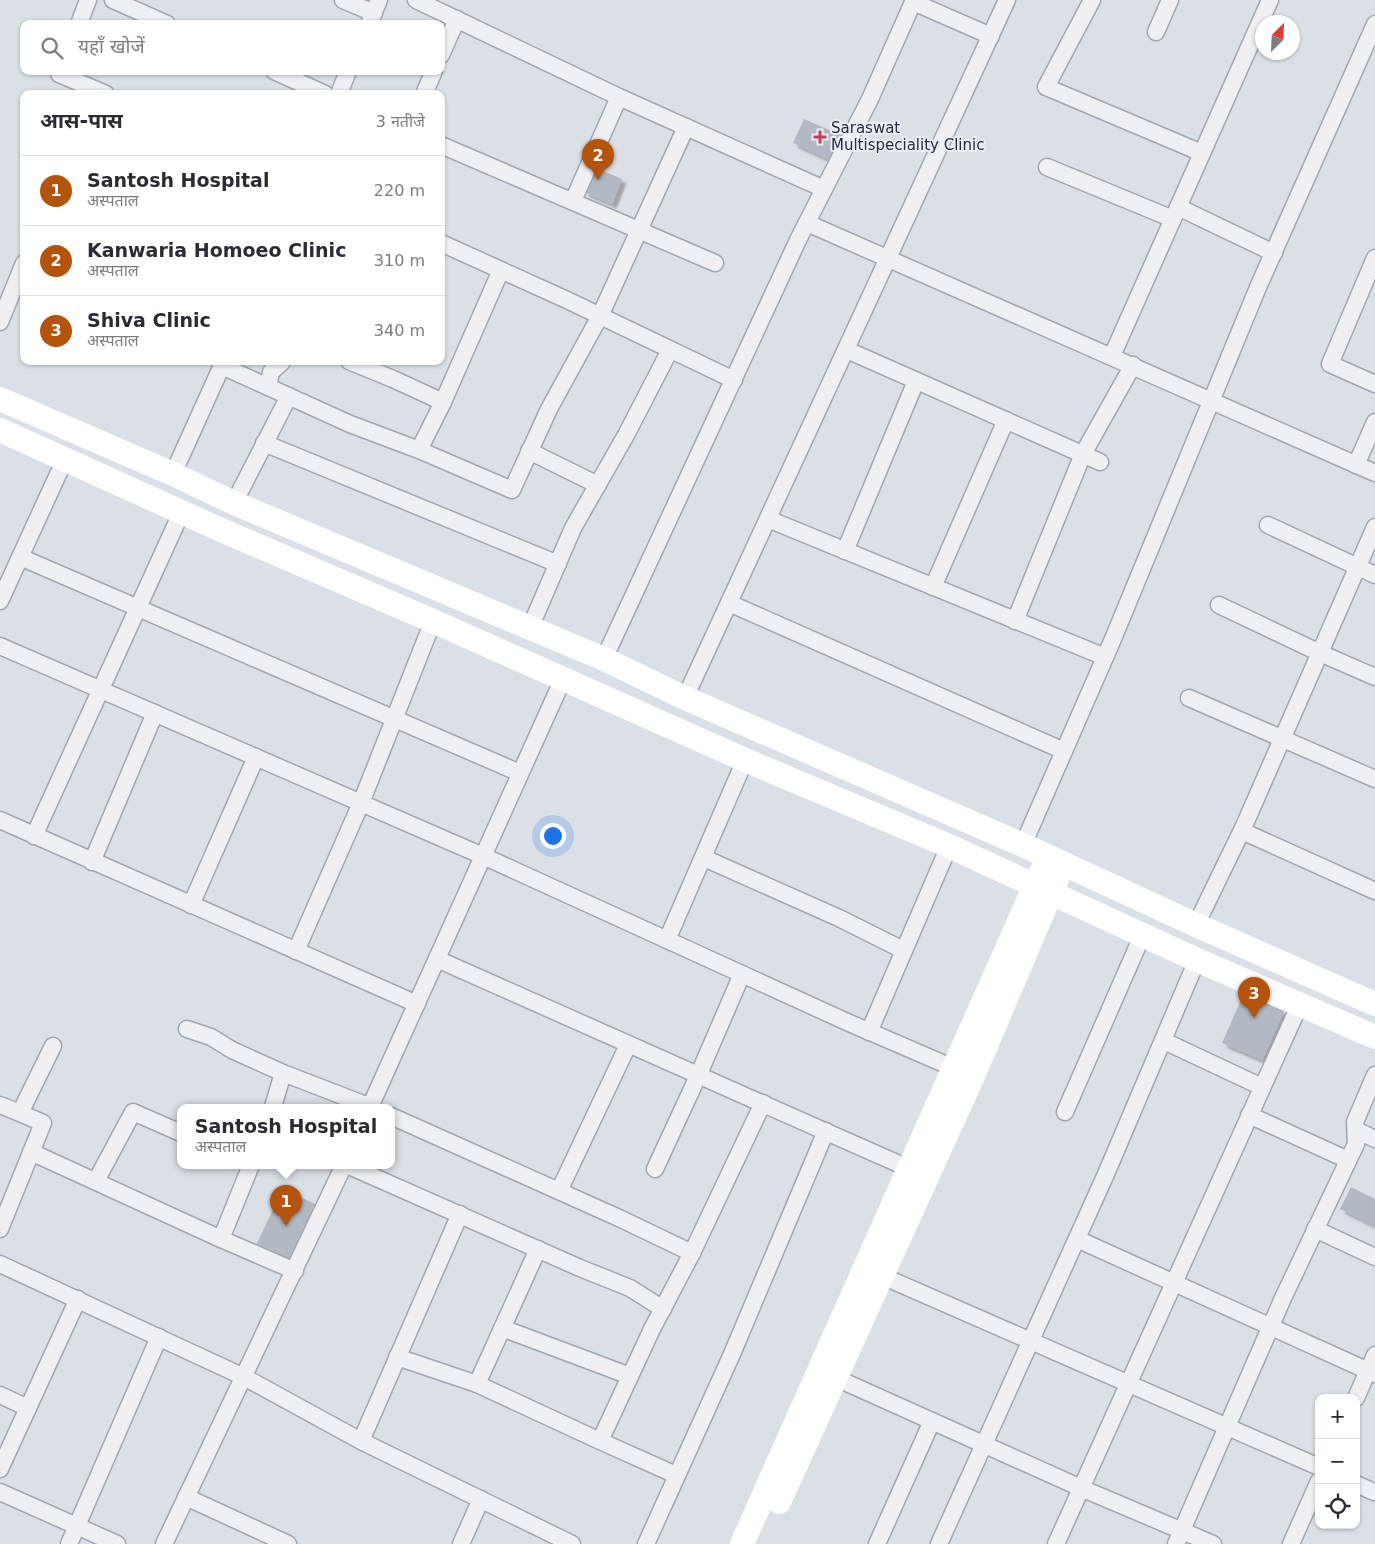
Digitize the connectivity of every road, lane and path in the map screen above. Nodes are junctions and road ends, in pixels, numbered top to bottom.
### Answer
1 (88, 0) edge
2 (113, 0) edge
3 (343, 0) edge
4 (416, 0) edge
5 (1008, 0) edge
6 (1170, 0) edge
7 (1270, 0) edge
8 (913, 1) edge
9 (1090, 1) edge
10 (374, 12) edge
11 (457, 19) junction
12 (80, 20) edge
13 (158, 20) edge
14 (1375, 24) edge
15 (1156, 32) dead end
16 (991, 36) junction
17 (445, 46) edge
18 (61, 75) edge
19 (283, 75) edge
20 (346, 75) edge
21 (432, 75) edge
22 (80, 88) edge
23 (316, 90) edge
24 (341, 90) edge
25 (426, 90) edge
26 (619, 97) junction
27 (686, 128) junction
28 (445, 146) edge
29 (1202, 153) junction
30 (1048, 167) dead end
31 (824, 189) junction
32 (573, 201) junction
33 (1175, 213) junction
34 (807, 223) junction
35 (640, 230) junction
36 (445, 245) edge
37 (1274, 253) junction
38 (889, 258) junction
39 (1375, 258) edge
40 (715, 263) dead end
41 (501, 270) junction
42 (20, 273) edge
43 (600, 316) junction
44 (0, 322) edge
45 (670, 350) junction
46 (847, 350) junction
47 (1112, 356) junction
48 (223, 365) edge
49 (225, 365) edge
50 (279, 365) edge
51 (360, 365) edge
52 (1133, 365) junction
53 (734, 380) junction
54 (916, 380) junction
55 (1375, 384) edge
56 (268, 387) junction
57 (289, 396) junction
58 (0, 399) edge
59 (1212, 400) junction
60 (443, 402) junction
61 (1006, 420) junction
62 (1375, 422) edge
63 (0, 430) edge
64 (264, 443) junction
65 (419, 450) junction
66 (529, 451) junction
67 (1083, 454) junction
68 (65, 459) junction
69 (1100, 462) dead end
70 (1356, 465) junction
71 (1375, 473) edge
72 (173, 474) junction
73 (598, 485) junction
74 (234, 503) junction
75 (182, 511) junction
76 (768, 519) junction
77 (1268, 525) dead end
78 (1375, 526) edge
79 (845, 551) junction
80 (20, 558) junction
81 (558, 564) junction
82 (1357, 567) junction
83 (1375, 576) edge
84 (933, 587) junction
85 (0, 601) edge
86 (729, 604) junction
87 (1219, 605) dead end
88 (137, 607) junction
89 (434, 621) junction
90 (1015, 621) junction
91 (530, 628) junction
92 (0, 646) edge
93 (1320, 653) junction
94 (1105, 657) junction
95 (604, 659) junction
96 (1375, 677) edge
97 (563, 679) junction
98 (100, 689) junction
99 (685, 698) junction
100 (1189, 698) dead end
101 (155, 713) junction
102 (394, 718) junction
103 (1282, 739) junction
104 (1064, 751) junction
105 (256, 757) junction
106 (745, 760) junction
107 (520, 773) junction
108 (1375, 779) edge
109 (361, 803) junction
110 (0, 820) edge
111 (1242, 831) junction
112 (34, 836) junction
113 (1023, 845) junction
114 (949, 846) junction
115 (483, 856) junction
116 (704, 858) junction
117 (1055, 860) junction
118 (92, 862) junction
119 (1044, 889) junction
120 (1375, 891) edge
121 (191, 905) junction
122 (1196, 925) junction
123 (1142, 936) junction
124 (667, 940) junction
125 (903, 950) junction
126 (296, 951) junction
127 (437, 959) junction
128 (1197, 960) junction
129 (742, 974) junction
130 (417, 1004) junction
131 (1300, 1004) junction
132 (1375, 1004) edge
133 (187, 1029) dead end
134 (869, 1032) junction
135 (1375, 1037) edge
136 (1164, 1041) junction
137 (628, 1045) junction
138 (52, 1046) dead end
139 (964, 1072) junction
140 (283, 1073) junction
141 (1375, 1075) edge
142 (698, 1076) junction
143 (1262, 1087) junction
144 (762, 1103) junction
145 (274, 1104) edge
146 (363, 1104) edge
147 (372, 1104) edge
148 (0, 1105) edge
149 (1065, 1112) dead end
150 (20, 1113) junction
151 (1249, 1115) junction
152 (395, 1118) edge
153 (1356, 1130) junction
154 (826, 1131) junction
155 (177, 1132) edge
156 (1375, 1139) edge
157 (31, 1152) junction
158 (1348, 1160) junction
159 (249, 1169) edge
160 (344, 1169) edge
161 (355, 1169) edge
162 (655, 1169) dead end
163 (918, 1173) junction
164 (96, 1181) junction
165 (559, 1191) junction
166 (460, 1214) junction
167 (0, 1229) edge
168 (1315, 1229) junction
169 (221, 1239) junction
170 (1077, 1239) junction
171 (538, 1249) junction
172 (692, 1252) junction
173 (1375, 1257) edge
174 (0, 1264) edge
175 (295, 1271) junction
176 (882, 1276) junction
177 (1173, 1283) junction
178 (78, 1299) junction
179 (663, 1309) junction
180 (1270, 1327) junction
181 (502, 1328) junction
182 (159, 1337) junction
183 (1030, 1342) junction
184 (1375, 1355) edge
185 (398, 1357) junction
186 (1372, 1372) edge
187 (630, 1376) junction
188 (244, 1377) junction
189 (836, 1378) junction
190 (476, 1384) junction
191 (1128, 1384) junction
192 (1358, 1394) edge
193 (0, 1395) edge
194 (28, 1408) junction
195 (932, 1421) junction
196 (1228, 1426) junction
197 (361, 1441) junction
198 (600, 1441) junction
199 (984, 1444) junction
200 (1315, 1465) edge
201 (0, 1469) edge
202 (676, 1474) junction
203 (1318, 1484) edge
204 (1360, 1486) edge
205 (1081, 1488) junction
206 (0, 1492) edge
207 (1374, 1492) edge
208 (186, 1497) junction
209 (481, 1499) junction
210 (77, 1526) junction
211 (1179, 1537) edge
212 (561, 1542) edge
213 (69, 1544) edge
214 (117, 1544) edge
215 (164, 1544) edge
216 (288, 1544) edge
217 (460, 1544) edge
218 (646, 1544) edge
219 (742, 1544) edge
220 (759, 1544) edge
221 (877, 1544) edge
222 (940, 1544) edge
223 (1056, 1544) edge
224 (1213, 1544) edge
225 (1291, 1544) edge

1 - 12 street
2 - 13 street
3 - 10 street
4 - 11 street
5 - 16 street
6 - 15 street
7 - 29 street
8 - 16 street
8 - 31 street
9 - 29 street
11 - 17 street
11 - 26 street
14 - 37 street
16 - 38 street
18 - 22 street
19 - 23 street
20 - 24 street
21 - 25 street
26 - 27 street
26 - 32 street
27 - 31 street
27 - 35 street
28 - 32 street
29 - 33 street
30 - 33 street
31 - 34 street
32 - 35 street
33 - 37 street
33 - 47 street
34 - 38 street
34 - 53 street
35 - 40 street
35 - 43 street
36 - 41 street
37 - 59 street
38 - 46 street
38 - 47 street
39 - 55 street
41 - 43 street
41 - 60 street
42 - 44 street
43 - 45 street
43 - 66 street
45 - 53 street
45 - 73 street
46 - 54 street
46 - 76 street
47 - 52 street
48 - 72 street
49 - 56 street
50 - 56 street
51 - 60 street
52 - 59 street
52 - 67 street
53 - 95 street
54 - 61 street
54 - 79 street
56 - 57 street
57 - 64 street
57 - 65 street
58 - 72 street
59 - 70 street
59 - 94 street
60 - 65 street
61 - 67 street
61 - 84 street
62 - 70 street
63 - 68 street
64 - 74 street
64 - 81 street
65 - 66 street
66 - 73 street
67 - 69 street
67 - 90 street
68 - 75 street
68 - 80 street
70 - 71 street
72 - 74 street
73 - 81 street
74 - 91 street
75 - 88 street
75 - 89 street
76 - 79 street
76 - 86 street
77 - 82 street
78 - 82 street
79 - 84 street
80 - 85 street
80 - 88 street
81 - 91 street
82 - 83 street
82 - 93 street
84 - 90 street
86 - 99 street
86 - 104 street
87 - 93 street
88 - 98 street
88 - 102 street
89 - 97 street
89 - 102 street
90 - 94 street
91 - 95 street
92 - 98 street
93 - 96 street
93 - 103 street
94 - 104 street
95 - 99 street
97 - 106 street
97 - 107 street
98 - 101 street
98 - 112 street
99 - 113 street
100 - 103 street
101 - 105 street
101 - 118 street
102 - 107 street
102 - 109 street
103 - 108 street
103 - 111 street
104 - 113 street
105 - 109 street
105 - 121 street
106 - 114 street
106 - 116 street
107 - 115 street
109 - 115 street
109 - 126 street
110 - 112 street
111 - 120 street
111 - 122 street
112 - 118 street
113 - 117 street
114 - 119 street
114 - 125 street
115 - 124 street
115 - 127 street
116 - 124 street
116 - 125 street
117 - 119 street
117 - 122 street
118 - 121 street
119 - 123 street
119 - 139 street
121 - 126 street
122 - 132 street
123 - 128 street
123 - 149 street
124 - 129 street
125 - 134 street
126 - 130 street
127 - 130 street
127 - 137 street
128 - 131 street
128 - 136 street
129 - 134 street
129 - 142 street
130 - 147 street
131 - 135 street
131 - 143 street
133 - 140 street
134 - 139 street
136 - 143 street
136 - 170 street
137 - 142 street
137 - 165 street
138 - 150 street
139 - 163 street
140 - 145 street
140 - 146 street
141 - 153 street
142 - 144 street
142 - 162 street
143 - 151 street
144 - 154 street
144 - 172 street
148 - 150 street
150 - 157 street
151 - 158 street
151 - 177 street
152 - 165 street
153 - 156 street
153 - 158 street
154 - 163 street
154 - 202 street
155 - 164 street
157 - 164 street
157 - 167 street
158 - 168 street
159 - 169 street
160 - 175 street
161 - 166 street
163 - 176 street
163 - 219 street
164 - 169 street
165 - 172 street
166 - 171 street
166 - 185 street
168 - 173 street
168 - 180 street
169 - 175 street
170 - 177 street
170 - 183 street
171 - 179 street
171 - 181 street
172 - 179 street
174 - 178 street
175 - 188 street
176 - 183 street
176 - 189 street
177 - 180 street
177 - 191 street
178 - 182 street
178 - 194 street
179 - 187 street
180 - 186 street
180 - 196 street
181 - 187 street
181 - 190 street
182 - 188 street
182 - 210 street
183 - 191 street
183 - 199 street
184 - 186 street
185 - 190 street
185 - 197 street
186 - 192 street
187 - 198 street
188 - 197 street
188 - 208 street
189 - 195 street
189 - 220 street
190 - 198 street
191 - 196 street
191 - 205 street
193 - 194 street
194 - 201 street
195 - 199 street
195 - 221 street
196 - 200 street
196 - 211 street
197 - 209 street
198 - 202 street
199 - 205 street
199 - 222 street
202 - 218 street
203 - 225 street
204 - 207 street
205 - 211 street
205 - 223 street
206 - 210 street
208 - 215 street
208 - 216 street
209 - 212 street
209 - 217 street
210 - 213 street
210 - 214 street
211 - 224 street

